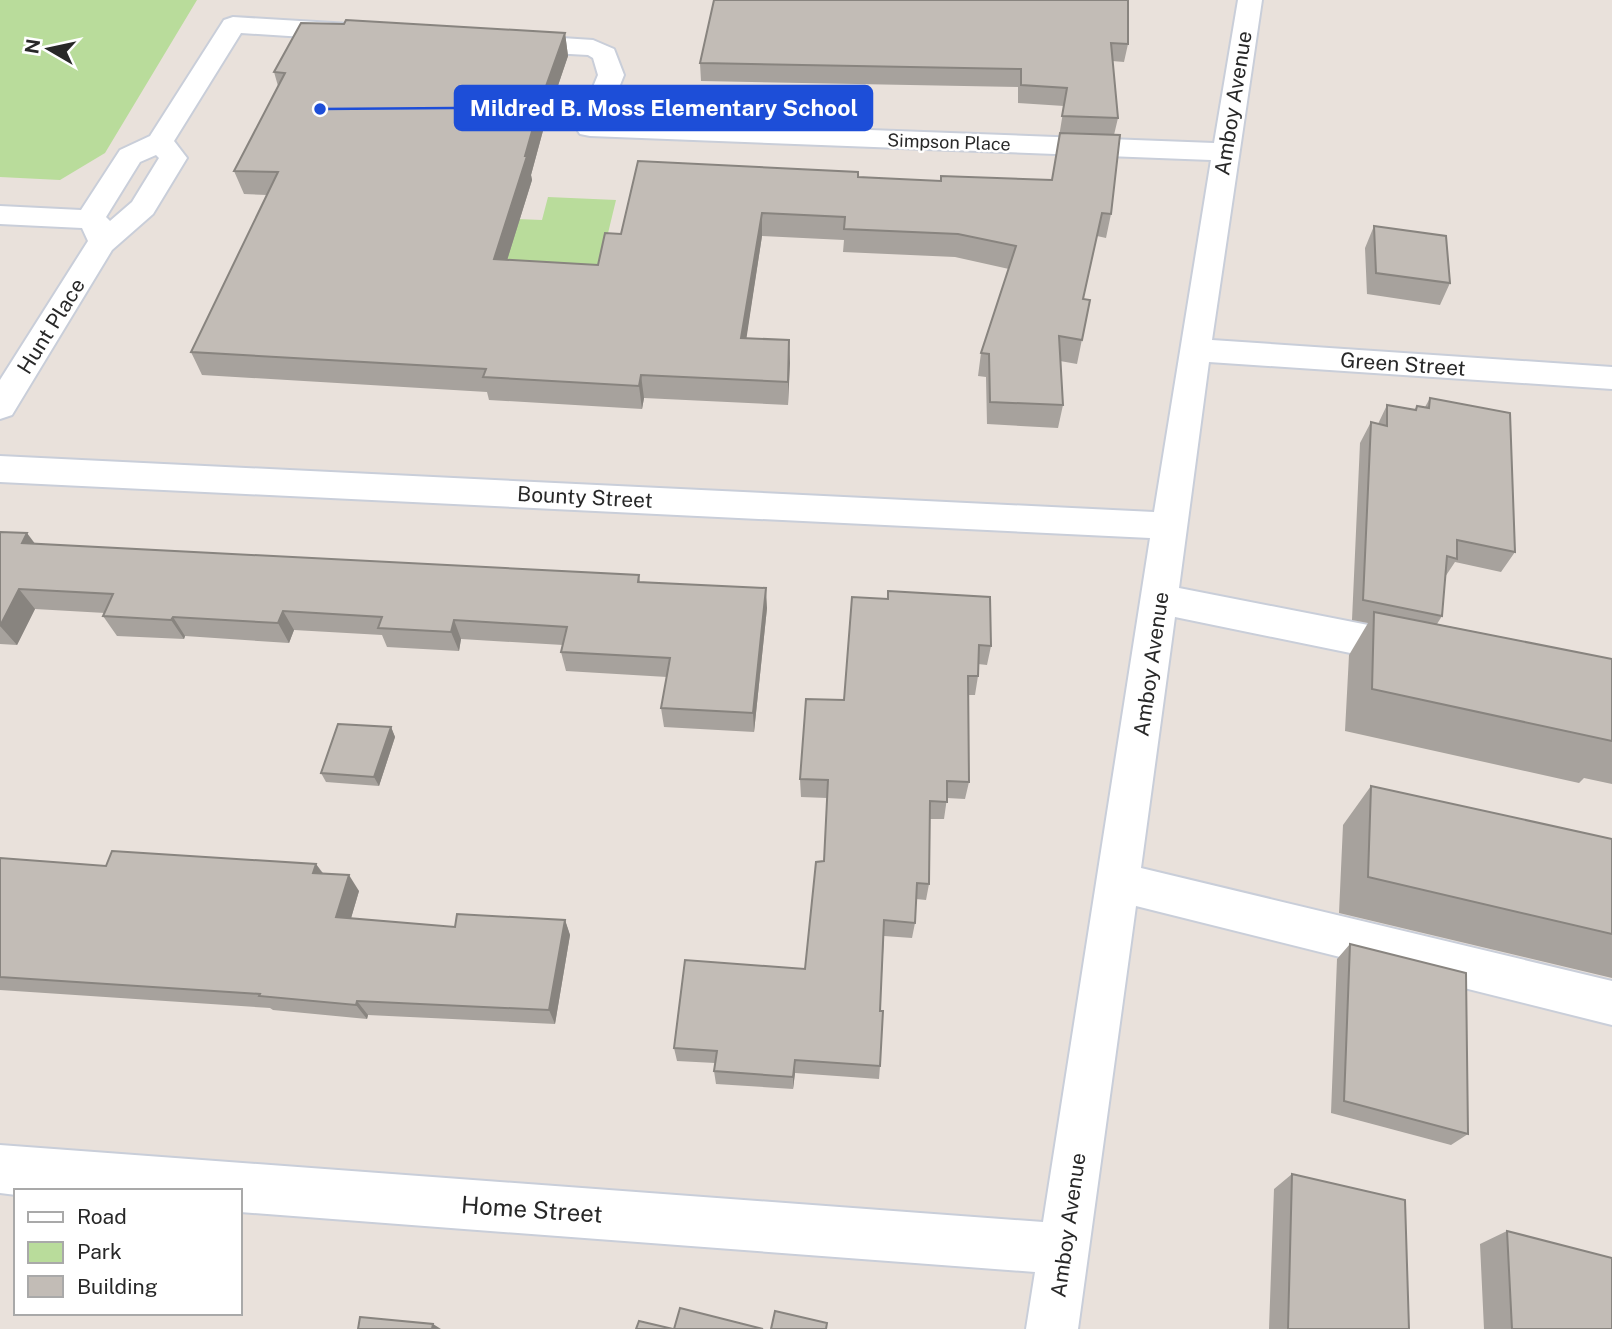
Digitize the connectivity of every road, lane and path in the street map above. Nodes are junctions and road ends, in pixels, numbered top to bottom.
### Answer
1 (1250, 0) edge
2 (370, 33) edge
3 (493, 41) edge
4 (160, 142) junction
5 (1225, 152) junction
6 (0, 215) edge
7 (95, 232) junction
8 (1195, 350) junction
9 (1612, 377) edge
10 (0, 407) edge
11 (0, 469) edge
12 (1170, 526) junction
13 (1160, 599) junction
14 (1438, 655) edge
15 (1118, 882) junction
16 (1612, 1003) edge
17 (0, 1169) edge
18 (1064, 1249) junction
19 (1052, 1329) edge

1 - 5 street, Amboy Avenue
2 - 4 street
3 - 5 street, Simpson Place
4 - 7 street, Hunt Place
4 - 7 street
5 - 8 street, Amboy Avenue
6 - 7 street
7 - 10 street, Hunt Place
8 - 9 street, Green Street
8 - 12 street, Amboy Avenue
11 - 12 street, Bounty Street
12 - 13 street, Amboy Avenue
13 - 14 street
13 - 15 street, Amboy Avenue
15 - 16 street
15 - 18 street, Amboy Avenue
17 - 18 street, Home Street
18 - 19 street, Amboy Avenue

